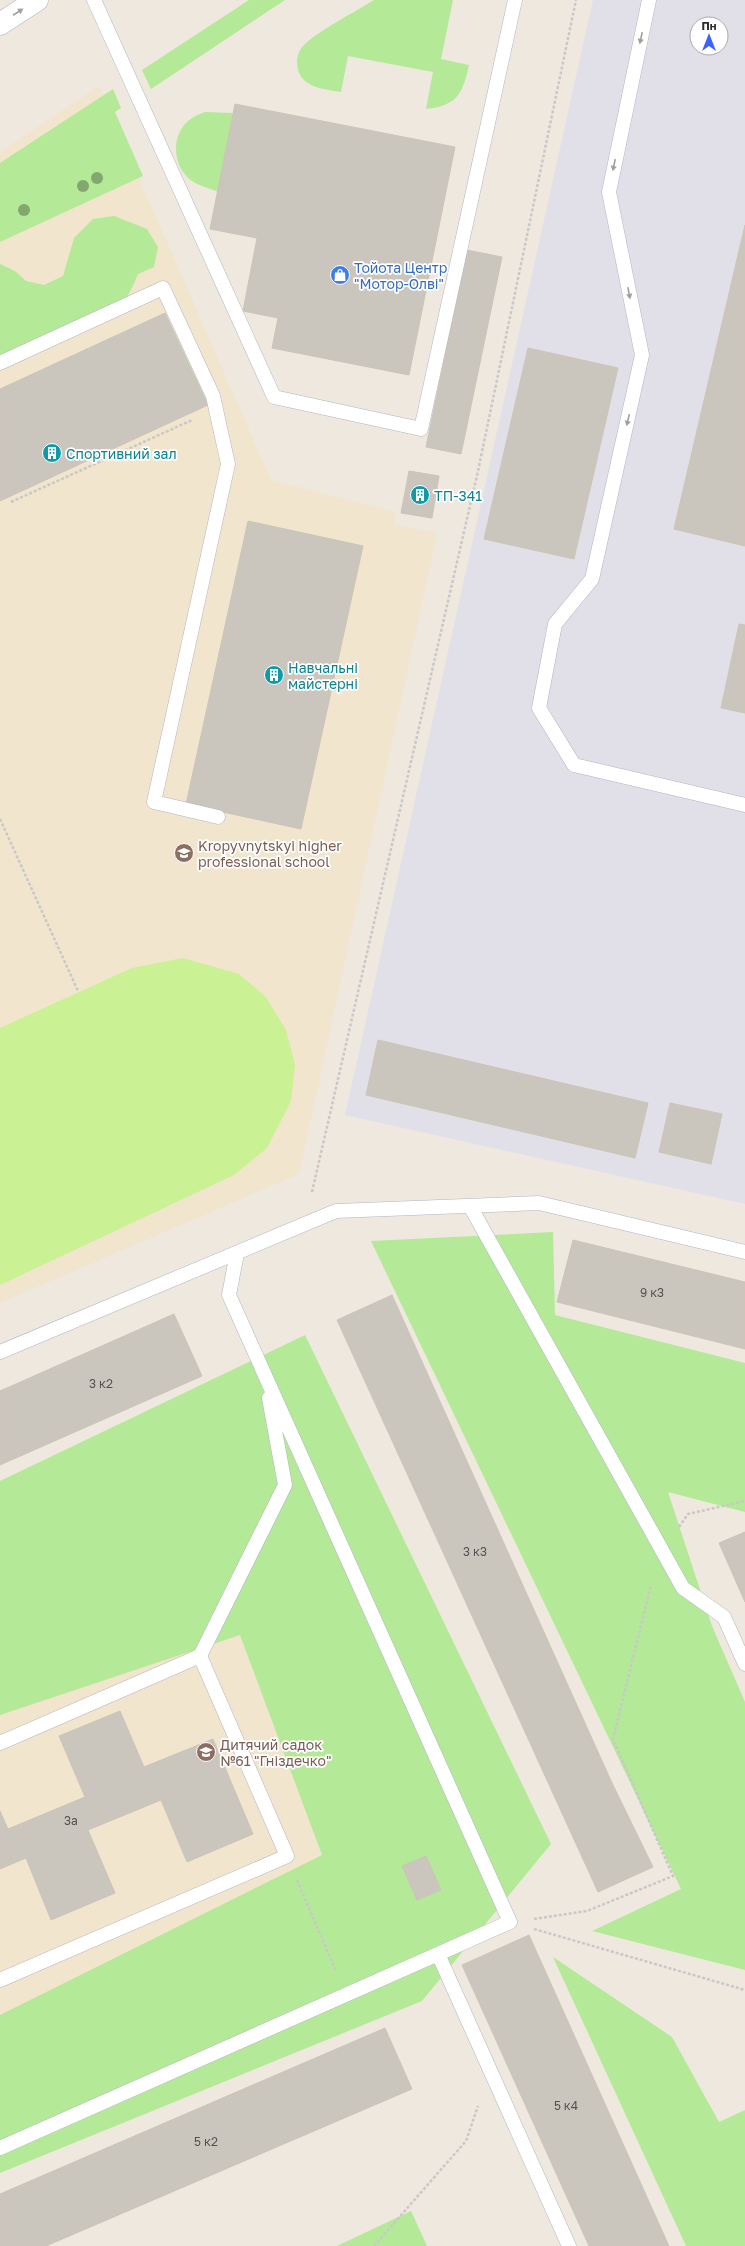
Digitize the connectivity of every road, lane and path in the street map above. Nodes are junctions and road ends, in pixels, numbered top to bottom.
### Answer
1 (37, 0) edge
2 (94, 0) edge
3 (514, 0) edge
4 (576, 0) edge
5 (649, 0) edge
6 (0, 24) edge
7 (0, 363) edge
8 (216, 409) junction
9 (11, 502) dead end
10 (745, 805) edge
11 (218, 817) dead end
12 (0, 819) edge
13 (78, 991) dead end
14 (470, 1206) junction
15 (304, 1225) junction
16 (745, 1252) edge
17 (237, 1253) junction
18 (0, 1352) edge
19 (264, 1375) junction
20 (745, 1501) edge
21 (662, 1550) junction
22 (200, 1656) junction
23 (745, 1664) edge
24 (0, 1743) edge
25 (287, 1856) junction
26 (510, 1922) junction
27 (438, 1954) junction
28 (0, 1980) edge
29 (745, 1990) edge
30 (346, 1995) junction
31 (491, 2072) junction
32 (0, 2148) edge
33 (374, 2246) edge
34 (569, 2246) edge

6 -> 1 main road
2 - 3 lane
4 - 15 path
5 -> 10 lane
7 - 8 lane
8 - 9 path
8 - 11 lane
12 - 13 path
14 - 15 lane
14 - 16 lane
14 - 21 lane
15 - 17 lane
17 - 18 lane
17 - 19 lane
19 - 22 lane
19 - 26 lane
20 - 21 path
21 - 23 lane
21 - 26 path
22 - 24 lane
22 - 25 lane
25 - 28 lane
25 - 30 path
26 - 27 lane
26 - 29 path
27 - 30 lane
27 - 31 lane
30 - 32 lane
31 - 33 path
31 - 34 lane

